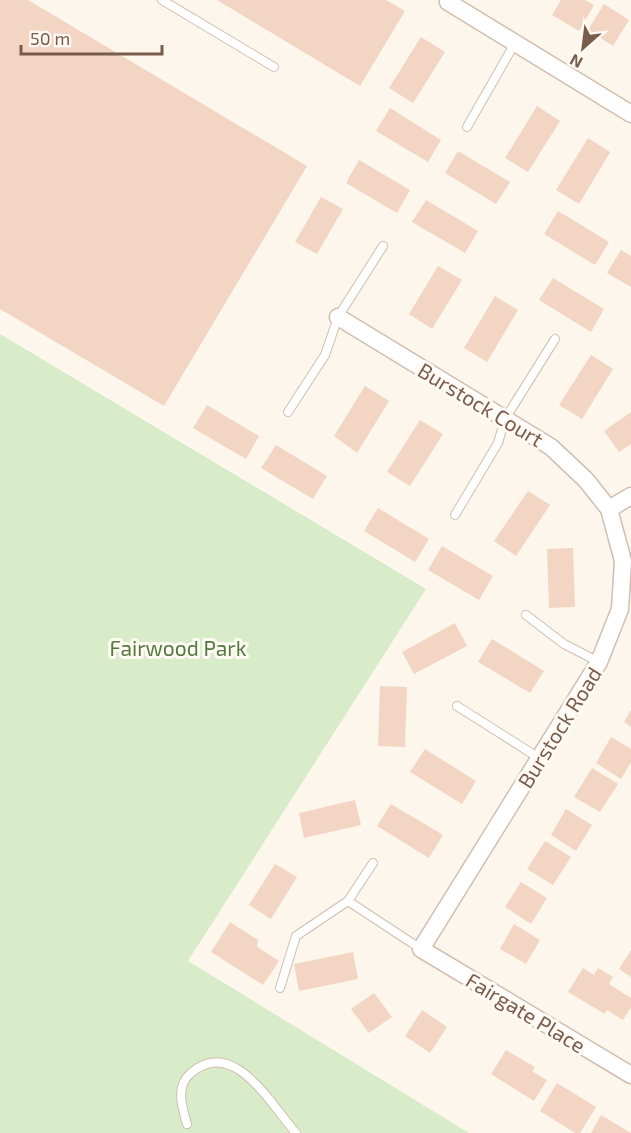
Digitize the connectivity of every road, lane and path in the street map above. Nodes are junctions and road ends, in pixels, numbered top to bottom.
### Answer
1 (162, 0) edge
2 (449, 1) edge
3 (514, 43) junction
4 (274, 67) dead end
5 (631, 114) edge
6 (467, 127) dead end
7 (383, 246) dead end
8 (338, 317) junction
9 (555, 339) dead end
10 (288, 412) dead end
11 (505, 419) junction
12 (631, 496) edge
13 (609, 509) junction
14 (455, 514) dead end
15 (526, 615) dead end
16 (599, 662) junction
17 (457, 706) dead end
18 (539, 758) junction
19 (373, 863) dead end
20 (348, 901) junction
21 (421, 949) junction
22 (280, 988) dead end
23 (631, 1076) edge
24 (187, 1124) dead end
25 (296, 1133) edge

1 - 4 lane
2 - 3 street
3 - 5 street
3 - 6 lane
7 - 8 lane
8 - 10 lane
8 - 11 street, Burstock Court
9 - 11 lane
11 - 13 street, Burstock Court
11 - 14 lane
12 - 13 street
13 - 16 street, Burstock Road
15 - 16 lane
16 - 18 street, Burstock Road
17 - 18 lane
18 - 21 street, Burstock Road
19 - 20 lane
20 - 21 lane
20 - 22 lane
21 - 23 street, Fairgate Place
24 - 25 lane

